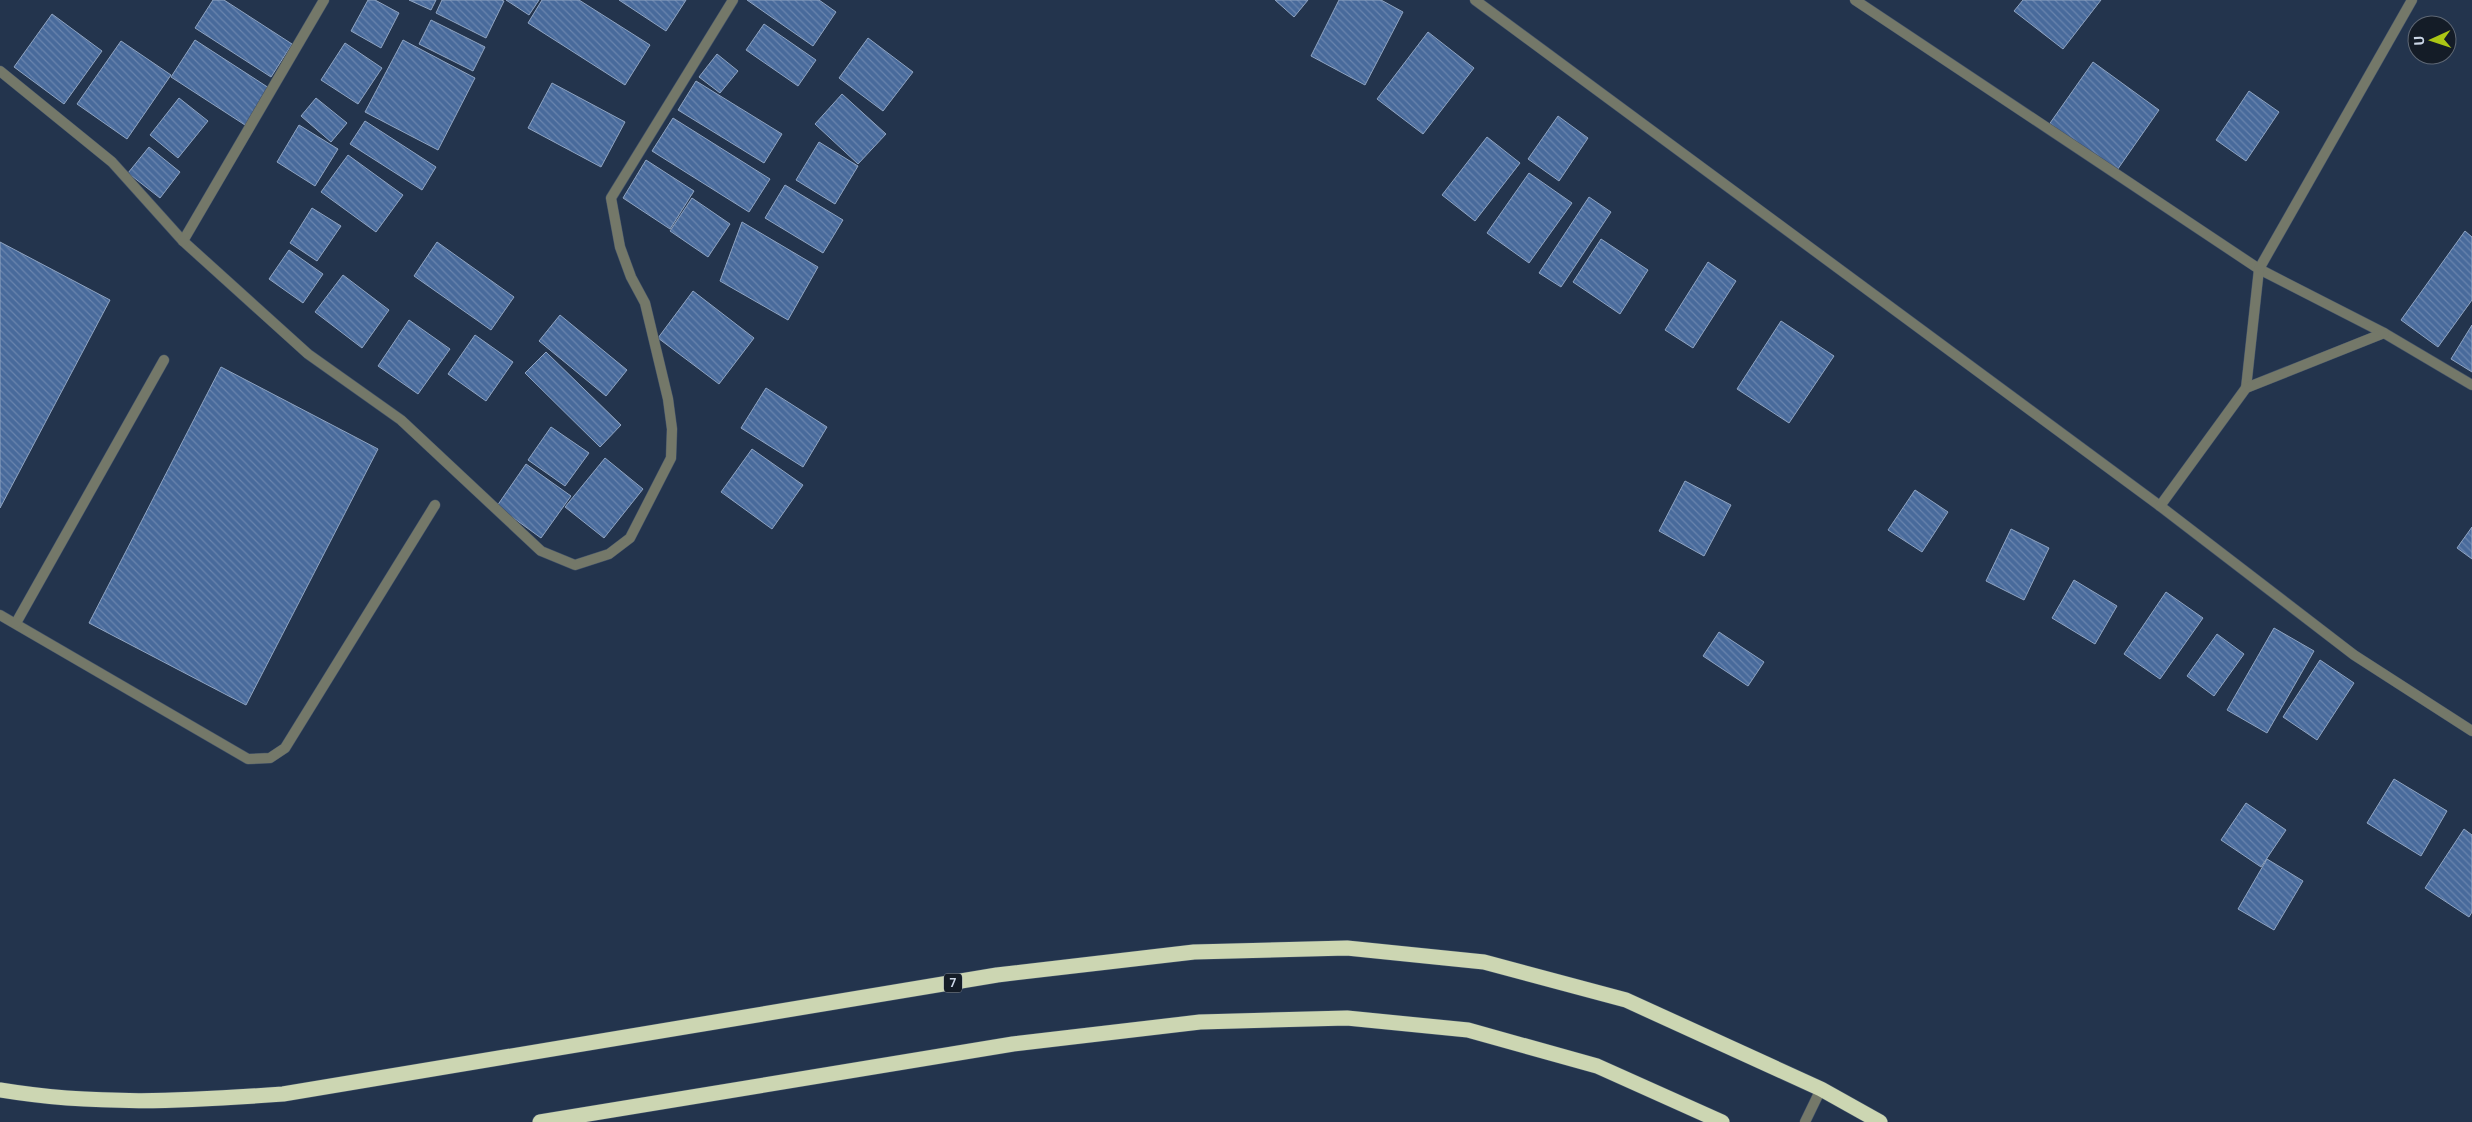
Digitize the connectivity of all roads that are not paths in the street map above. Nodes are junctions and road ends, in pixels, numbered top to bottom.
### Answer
1 (324, 0) edge
2 (733, 0) edge
3 (1475, 0) edge
4 (1855, 0) edge
5 (2412, 0) edge
6 (0, 71) edge
7 (183, 241) junction
8 (2259, 269) junction
9 (2384, 334) junction
10 (164, 360) dead end
11 (2472, 385) edge
12 (2246, 388) junction
13 (435, 505) dead end
14 (2160, 506) junction
15 (0, 614) edge
16 (16, 624) junction
17 (2472, 731) edge
18 (1820, 1089) junction
19 (0, 1090) edge
20 (540, 1122) edge
21 (1722, 1122) edge
22 (1805, 1122) edge
23 (1880, 1122) edge

1 - 7 street
2 - 7 street
3 - 14 street
4 - 8 street
5 - 8 street
6 - 7 street
8 - 9 street
8 - 12 street
9 - 11 street
9 - 12 street
10 - 16 street
12 - 14 street
13 - 16 street
14 - 17 street
15 - 16 street
18 - 19 highway, 7
18 - 22 street
18 - 23 highway, 7
20 - 21 highway

